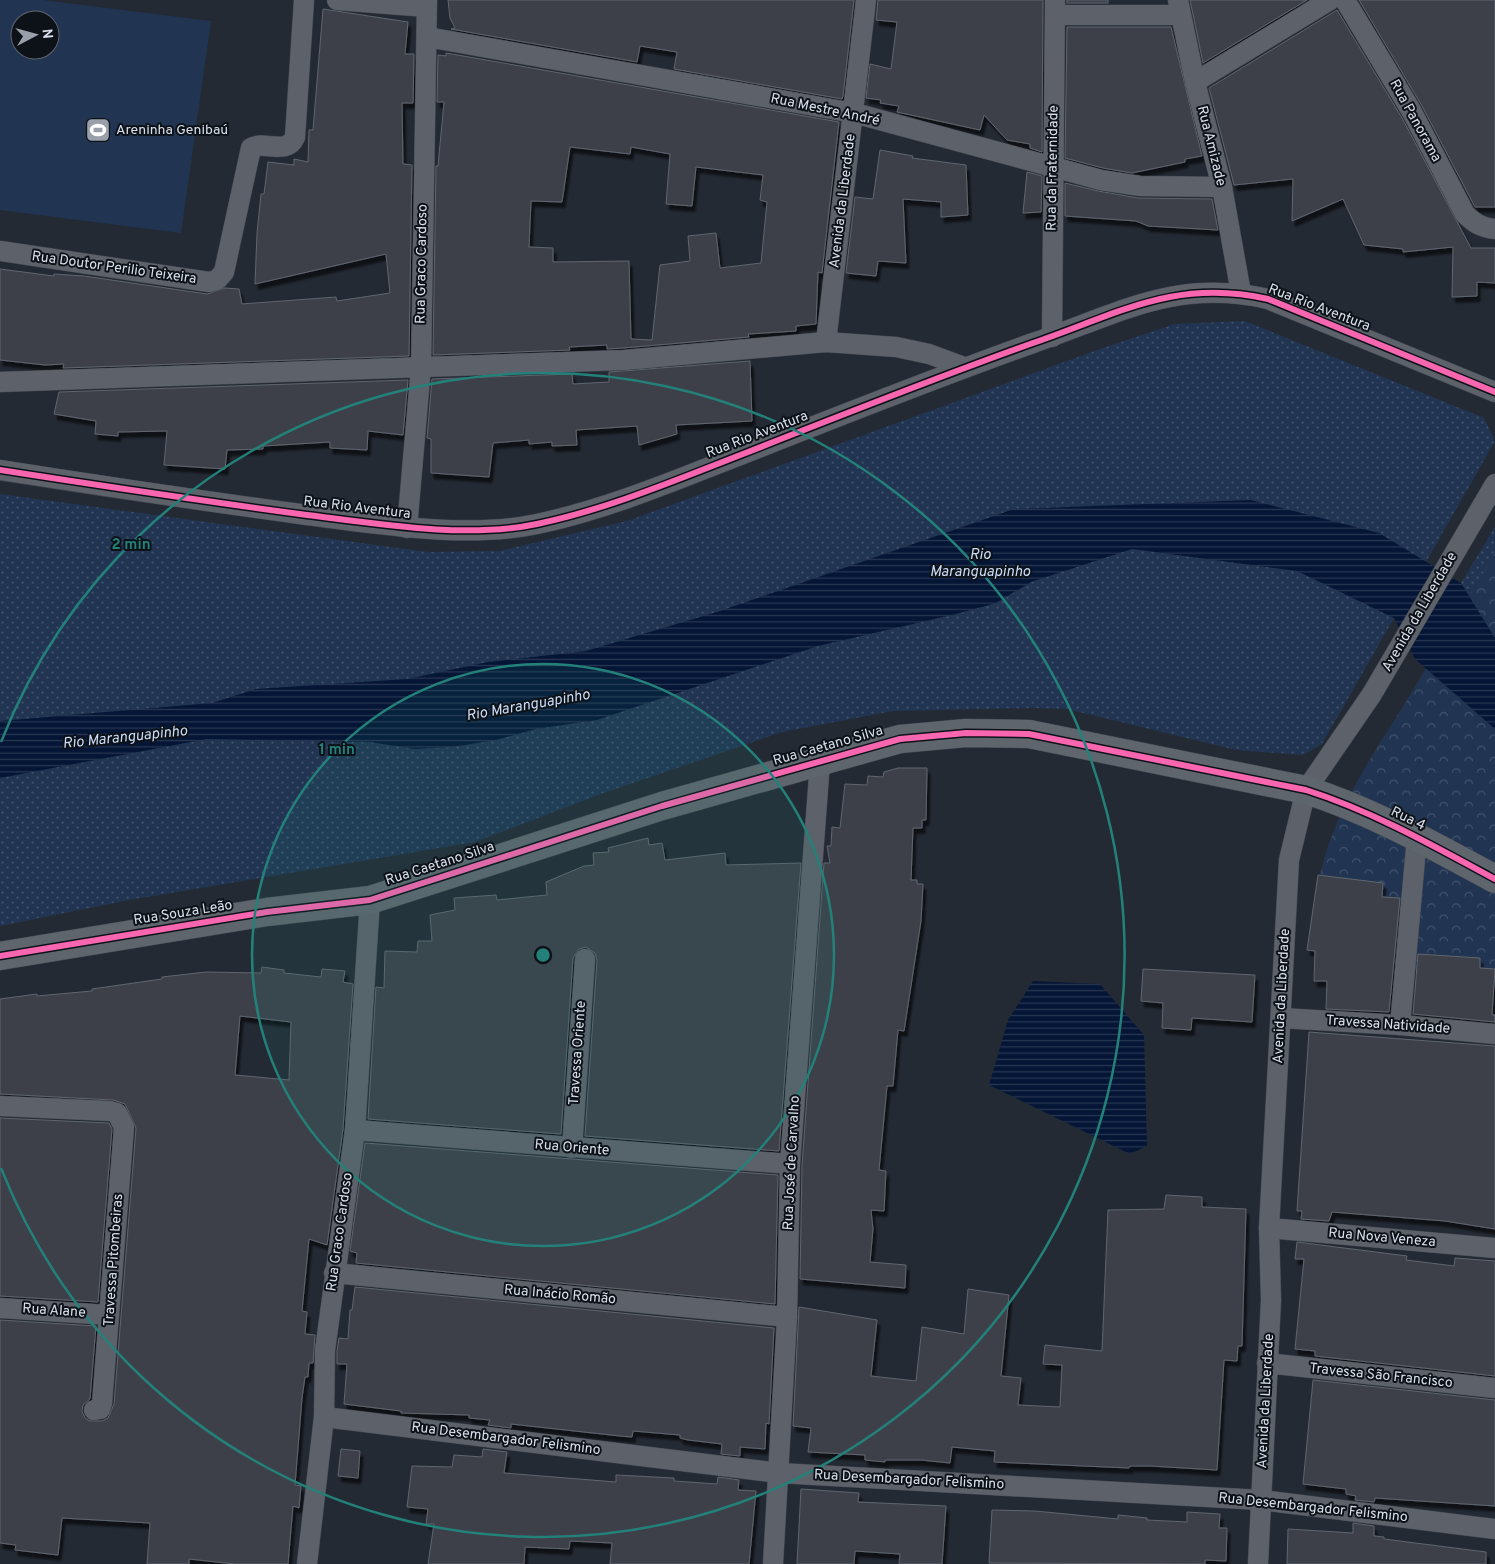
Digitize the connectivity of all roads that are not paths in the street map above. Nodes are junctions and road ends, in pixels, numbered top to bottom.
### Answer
1 (304, 0) edge
2 (337, 0) edge
3 (866, 0) edge
4 (1330, 0) edge
5 (1345, 0) edge
6 (427, 4) edge
7 (1180, 7) edge
8 (1055, 8) edge
9 (427, 37) junction
10 (1195, 82) junction
11 (854, 113) junction
12 (1052, 167) junction
13 (1222, 187) junction
14 (1495, 229) edge
15 (0, 251) edge
16 (1241, 293) junction
17 (1052, 337) junction
18 (826, 342) junction
19 (421, 367) junction
20 (964, 367) junction
21 (0, 382) edge
22 (1495, 392) edge
23 (0, 470) edge
24 (1495, 484) edge
25 (408, 528) junction
26 (820, 762) junction
27 (1306, 790) junction
28 (1417, 837) junction
29 (1495, 879) edge
30 (370, 900) junction
31 (0, 956) edge
32 (584, 959) dead end
33 (1281, 1018) junction
34 (1400, 1025) junction
35 (1495, 1034) edge
36 (0, 1106) edge
37 (355, 1130) junction
38 (572, 1148) junction
39 (790, 1164) junction
40 (1270, 1228) junction
41 (1495, 1248) edge
42 (334, 1274) junction
43 (0, 1308) edge
44 (109, 1315) junction
45 (787, 1317) junction
46 (1268, 1363) junction
47 (1495, 1388) edge
48 (94, 1410) dead end
49 (324, 1417) junction
50 (779, 1473) junction
51 (1261, 1500) junction
52 (1495, 1529) edge
53 (307, 1564) edge
54 (774, 1564) edge
55 (1258, 1564) edge

1 - 15 street, Rua Doutor Perilio Teixeira
2 - 6 street
3 - 11 street, Avenida da Liberdade
4 - 10 street
5 - 14 street, Rua Panorama
6 - 9 street, Rua Graco Cardoso
7 - 8 street
7 - 10 street, Rua Amizade
8 - 12 street, Rua da Fraternidade
9 - 11 street, Rua Mestre André
9 - 19 street, Rua Graco Cardoso
10 - 13 street, Rua Amizade
11 - 12 street, Rua Mestre André
11 - 18 street, Avenida da Liberdade
12 - 13 street, Rua Mestre André
12 - 17 street, Rua da Fraternidade
13 - 16 street, Rua Amizade
16 - 17 street, Rua Rio Aventura
16 - 22 street, Rua Rio Aventura
17 - 20 street, Rua Rio Aventura
18 - 19 street
18 - 20 street
19 - 21 street
19 - 25 street, Rua Graco Cardoso
20 - 25 street, Rua Rio Aventura
23 - 25 street, Rua Rio Aventura
24 - 27 street, Avenida da Liberdade
26 - 27 main road, Rua Caetano Silva
26 - 30 main road, Rua Caetano Silva
26 - 39 street, Rua José de Carvalho
27 - 28 main road, Rua 4
27 - 33 street, Avenida da Liberdade
28 - 29 main road, Rua 4
28 - 34 street
30 - 31 main road, Rua Souza Leão
30 - 37 street, Rua Graco Cardoso
32 - 38 street, Travessa Oriente
33 - 34 street, Travessa Natividade
33 - 40 street, Avenida da Liberdade
34 - 35 street, Travessa Natividade
36 - 44 street, Travessa Pitombeiras
37 - 38 street, Rua Oriente
37 - 42 street, Rua Graco Cardoso
38 - 39 street, Rua Oriente
39 - 45 street, Rua José de Carvalho
40 - 41 street, Rua Nova Veneza
40 - 46 street, Avenida da Liberdade
42 - 45 street, Rua Inácio Romão
42 - 49 street, Rua Graco Cardoso
43 - 44 street, Rua Alane
44 - 48 street, Travessa Pitombeiras
45 - 50 street, Rua José de Carvalho
46 - 47 street, Travessa São Francisco
46 - 51 street, Avenida da Liberdade
49 - 50 street, Rua Desembargador Felismino
49 - 53 street, Rua Graco Cardoso
50 - 51 street, Rua Desembargador Felismino
50 - 54 street, Rua José de Carvalho
51 - 52 street, Rua Desembargador Felismino
51 - 55 street, Avenida da Liberdade

